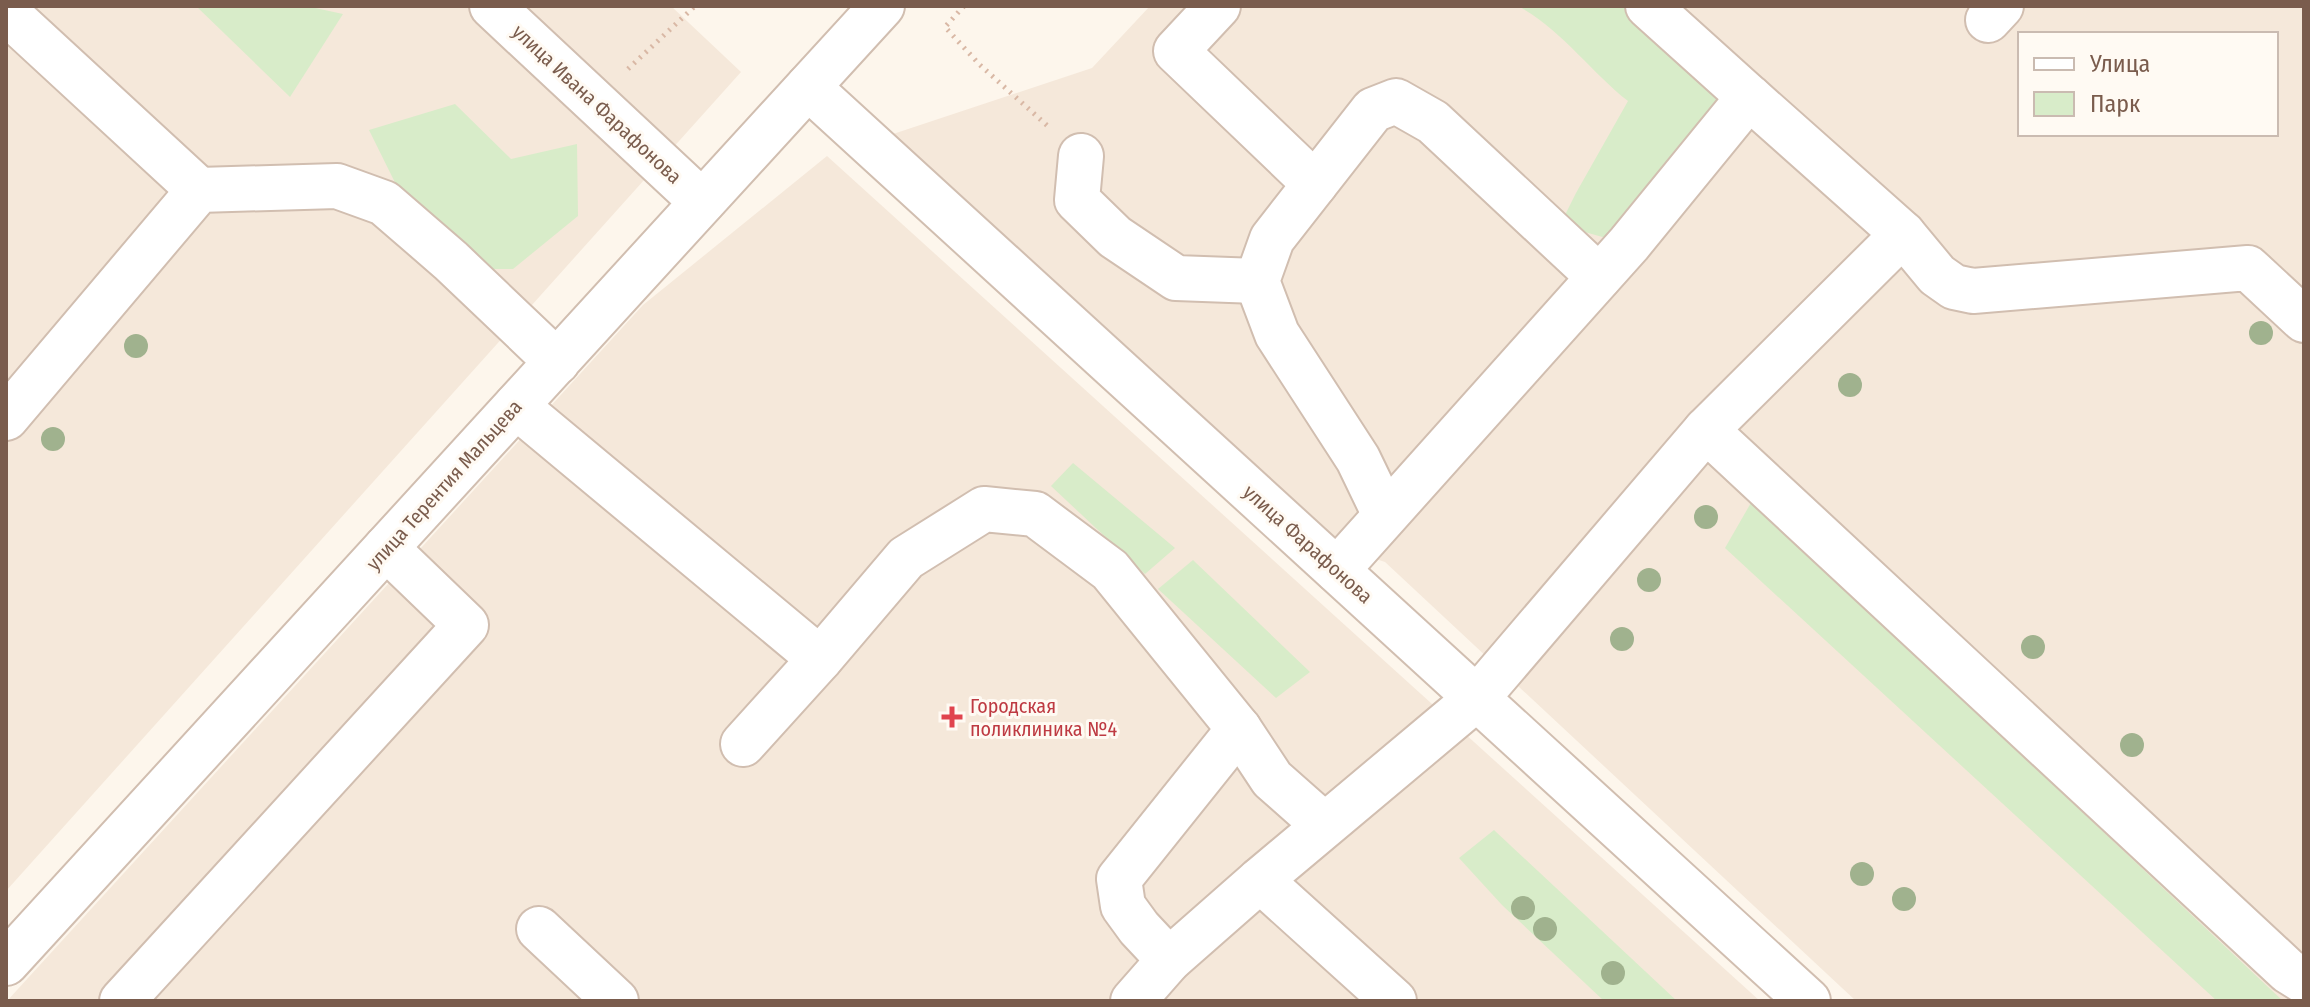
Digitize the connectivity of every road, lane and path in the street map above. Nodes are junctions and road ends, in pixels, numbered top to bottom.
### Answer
1 (492, 6) edge
2 (695, 6) edge
3 (882, 6) edge
4 (964, 6) edge
5 (1218, 6) edge
6 (1648, 6) edge
7 (6, 12) edge
8 (628, 69) dead end
9 (808, 87) junction
10 (1749, 97) junction
11 (1081, 156) joint
12 (1315, 184) junction
13 (199, 190) junction
14 (702, 202) junction
15 (1903, 234) junction
16 (1599, 277) junction
17 (1257, 281) junction
18 (2304, 320) edge
19 (557, 362) junction
20 (516, 406) junction
21 (6, 418) edge
22 (1706, 430) junction
23 (1385, 515) junction
24 (386, 548) junction
25 (1337, 570) junction
26 (820, 659) junction
27 (1477, 698) junction
28 (1239, 729) junction
29 (743, 744) dead end
30 (1324, 825) junction
31 (1260, 880) junction
32 (539, 929) dead end
33 (1169, 960) junction
34 (6, 963) edge
35 (2304, 981) edge
36 (122, 1001) edge
37 (616, 1001) edge
38 (1133, 1001) edge
39 (1394, 1001) edge
40 (1808, 1001) edge

1 - 14 street, улица Ивана Фарафонова
2 - 8 path
3 - 9 street, улица Терентия Мальцева
4 - 11 path
5 - 12 street
6 - 10 street
7 - 13 street
9 - 14 street, улица Терентия Мальцева
9 - 25 street, улица Фарафонова
10 - 15 street
10 - 16 street
11 - 17 street
12 - 16 street
12 - 17 street
13 - 19 street
13 - 21 street
14 - 19 street, улица Терентия Мальцева
15 - 18 street
15 - 22 street
16 - 23 street
17 - 23 street
19 - 20 street, улица Терентия Мальцева
20 - 24 street, улица Терентия Мальцева
20 - 26 street
22 - 27 street
22 - 35 street
23 - 25 street
24 - 34 street, улица Терентия Мальцева
24 - 36 street
25 - 27 street, улица Фарафонова
26 - 28 street
26 - 29 street
27 - 30 street
27 - 40 street, улица Фарафонова
28 - 30 street
28 - 33 street
30 - 31 street
31 - 33 street
31 - 39 street
32 - 37 street
33 - 38 street

